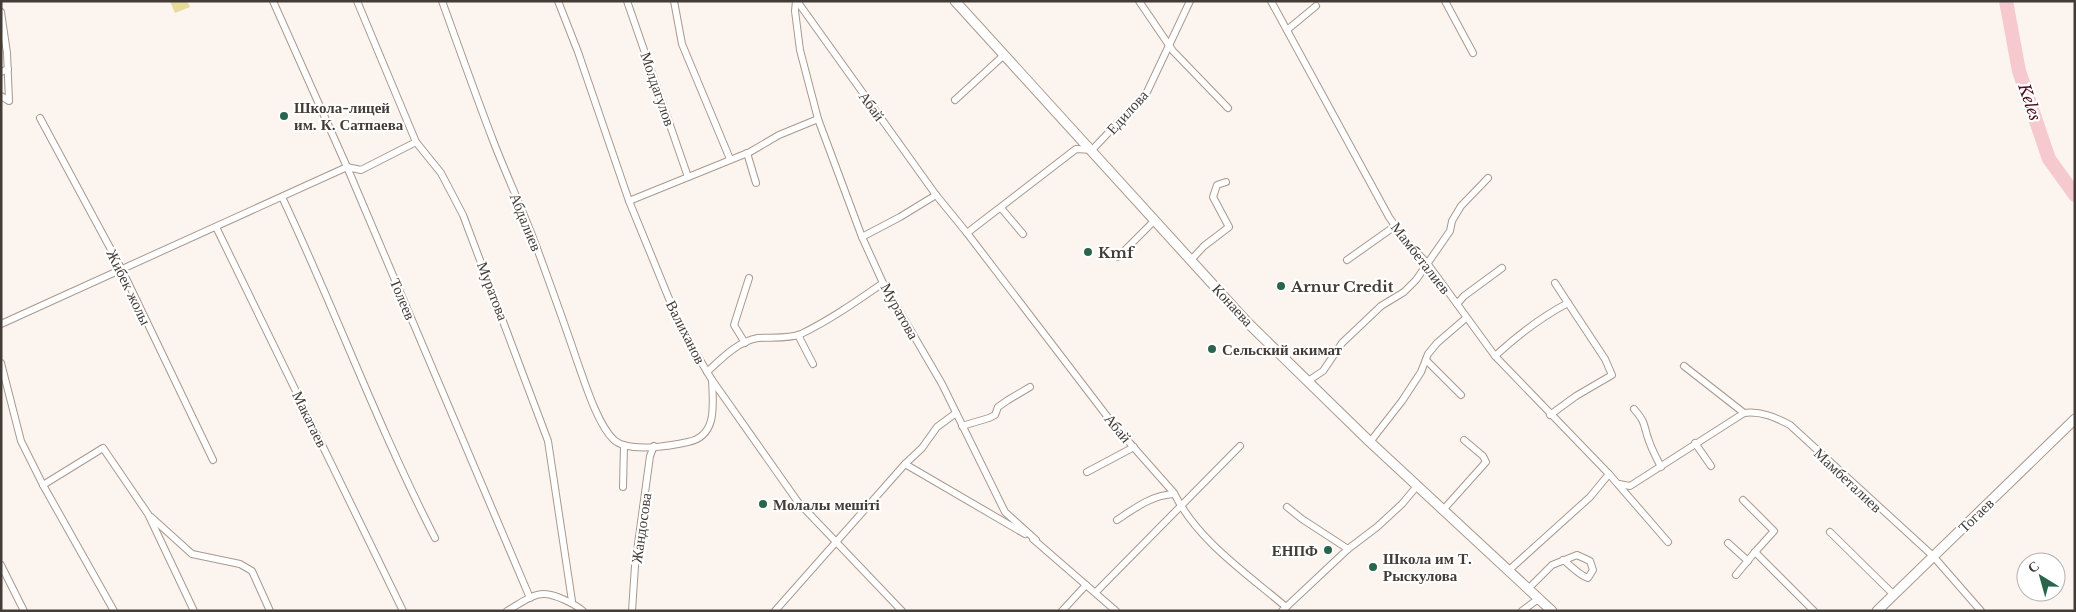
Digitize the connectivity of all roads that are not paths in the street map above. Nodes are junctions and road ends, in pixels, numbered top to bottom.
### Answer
1 (273, 1) edge
2 (357, 1) edge
3 (442, 1) edge
4 (558, 1) edge
5 (627, 1) edge
6 (674, 1) edge
7 (797, 1) edge
8 (955, 1) edge
9 (1139, 1) edge
10 (1190, 1) edge
11 (1271, 1) edge
12 (1445, 1) edge
13 (1316, 6) dead end
14 (1, 12) edge
15 (1287, 30) junction
16 (1168, 44) junction
17 (1473, 53) dead end
18 (1004, 55) junction
19 (8, 69) junction
20 (1, 72) edge
21 (1, 96) edge
22 (954, 100) dead end
23 (1228, 108) dead end
24 (40, 118) dead end
25 (818, 119) junction
26 (416, 142) junction
27 (1092, 150) junction
28 (747, 153) junction
29 (730, 159) junction
30 (347, 167) junction
31 (688, 177) junction
32 (1488, 178) dead end
33 (1226, 182) dead end
34 (756, 183) dead end
35 (936, 194) junction
36 (282, 197) junction
37 (629, 201) junction
38 (1001, 208) junction
39 (1154, 221) junction
40 (1395, 226) junction
41 (216, 227) junction
42 (968, 233) junction
43 (1023, 234) dead end
44 (862, 236) junction
45 (1118, 257) dead end
46 (1191, 260) junction
47 (1347, 260) dead end
48 (1427, 264) junction
49 (1502, 268) dead end
50 (122, 270) junction
51 (749, 278) dead end
52 (883, 283) junction
53 (1555, 283) dead end
54 (1568, 303) junction
55 (1457, 304) junction
56 (1466, 318) junction
57 (1, 324) edge
58 (798, 335) junction
59 (745, 343) junction
60 (1496, 356) junction
61 (1427, 361) junction
62 (1, 364) edge
63 (814, 364) dead end
64 (1684, 366) dead end
65 (707, 372) junction
66 (712, 380) junction
67 (1308, 381) junction
68 (1030, 387) dead end
69 (1461, 395) dead end
70 (1634, 409) dead end
71 (956, 413) junction
72 (1744, 413) junction
73 (1550, 415) junction
74 (2075, 419) edge
75 (962, 426) junction
76 (1464, 440) dead end
77 (1370, 442) junction
78 (1694, 443) junction
79 (624, 445) junction
80 (654, 446) junction
81 (1240, 446) dead end
82 (1134, 447) junction
83 (213, 460) dead end
84 (904, 464) junction
85 (1711, 466) dead end
86 (1661, 467) junction
87 (1086, 472) dead end
88 (1609, 474) junction
89 (1615, 482) junction
90 (43, 485) junction
91 (1417, 486) junction
92 (623, 487) dead end
93 (1174, 494) junction
94 (1743, 500) dead end
95 (1180, 506) junction
96 (1287, 507) dead end
97 (1443, 510) junction
98 (148, 514) junction
99 (1117, 520) dead end
100 (1830, 532) dead end
101 (435, 538) dead end
102 (1036, 540) junction
103 (836, 541) junction
104 (1668, 542) dead end
105 (1728, 542) dead end
106 (1348, 549) junction
107 (1755, 552) junction
108 (1933, 556) junction
109 (1562, 560) junction
110 (1748, 560) junction
111 (1, 565) edge
112 (1508, 572) junction
113 (1736, 575) dead end
114 (1086, 585) junction
115 (1528, 589) junction
116 (1096, 592) junction
117 (1894, 595) junction
118 (530, 598) junction
119 (1538, 599) junction
120 (572, 601) junction
121 (1284, 609) edge
122 (24, 611) edge
123 (114, 611) edge
124 (194, 611) edge
125 (270, 611) edge
126 (403, 611) edge
127 (507, 611) edge
128 (583, 611) edge
129 (632, 611) edge
130 (775, 611) edge
131 (902, 611) edge
132 (1062, 611) edge
133 (1116, 611) edge
134 (1522, 611) edge
135 (1552, 611) edge
136 (1814, 611) edge
137 (1877, 611) edge
138 (1981, 611) edge

1 - 30 street, Толеев
2 - 26 street, Муратова
3 - 79 street, Абдалиев
4 - 37 street, Валиханов
5 - 31 street, Молдагулов
6 - 29 street
7 - 25 street, Муратова
7 - 35 street, Абай
8 - 18 main road, Конаева
9 - 16 street
10 - 16 street, Едилова
11 - 15 street, Мамбеталиев
12 - 17 street
13 - 15 street
14 - 19 street
15 - 40 street, Мамбеталиев
16 - 23 street
16 - 27 street, Едилова
18 - 22 street
18 - 27 main road, Конаева
19 - 20 street
19 - 21 street
24 - 50 street, Жибек жолы
25 - 28 street
25 - 44 street, Муратова
26 - 30 street
26 - 120 street, Муратова
27 - 38 street
27 - 39 main road, Конаева
28 - 29 street
28 - 34 street
29 - 31 street
30 - 36 street
30 - 118 street, Толеев
31 - 37 street
32 - 48 street
33 - 46 street
35 - 42 street, Абай
35 - 44 street
36 - 41 street
36 - 101 street
37 - 65 street, Валиханов
38 - 42 street
38 - 43 street
39 - 45 street
39 - 46 main road, Конаева
40 - 47 street
40 - 48 street, Мамбеталиев
41 - 50 street
41 - 126 street, Макатаев
42 - 82 street, Абай
44 - 52 street, Муратова
46 - 67 main road, Конаева
48 - 55 street, Мамбеталиев
48 - 67 street
49 - 55 street
50 - 57 street
50 - 83 street, Жибек жолы
51 - 59 street
52 - 58 street
52 - 71 street, Муратова
53 - 54 street
54 - 60 street
54 - 73 street
55 - 56 street, Мамбеталиев
56 - 60 street, Мамбеталиев
56 - 61 street
58 - 59 street
58 - 63 street
59 - 65 street
60 - 73 street, Мамбеталиев
61 - 69 street
61 - 77 street
62 - 90 street
64 - 72 street
65 - 66 street, Валиханов
66 - 80 street
66 - 103 street, Валиханов
67 - 77 main road, Конаева
68 - 75 street
70 - 86 street
71 - 75 street, Муратова
71 - 84 street
72 - 78 street
72 - 108 street, Мамбеталиев
73 - 88 street, Мамбеталиев
74 - 108 main road, Тогаев
75 - 102 street, Муратова
76 - 97 street
77 - 91 main road, Конаева
78 - 85 street
78 - 86 street
79 - 80 street
79 - 92 street
80 - 129 street, Жандосова
81 - 95 street
82 - 87 street
82 - 93 street, Абай
84 - 102 street, Муратова
84 - 103 street
86 - 89 street
88 - 89 street, Мамбеталиев
88 - 112 street
89 - 104 street, Мамбеталиев
90 - 98 street
90 - 123 street
91 - 97 main road, Конаева
91 - 106 street
93 - 95 street, Абай
93 - 99 street
94 - 107 street
95 - 116 street
95 - 121 street, Абай
96 - 106 street
97 - 112 main road, Конаева
98 - 124 street
98 - 125 street
100 - 117 street
102 - 114 street, Муратова
103 - 130 street
103 - 131 street, Валиханов
105 - 110 street
106 - 121 street
107 - 110 street
107 - 136 street
108 - 117 main road, Тогаев
108 - 138 street, Мамбеталиев
109 - 109 street
109 - 115 street
110 - 113 street
111 - 122 street
112 - 115 main road, Конаева
114 - 116 street, Муратова
114 - 132 street
115 - 119 main road, Конаева
116 - 133 street, Муратова
117 - 137 main road, Тогаев
118 - 120 street
118 - 127 street
119 - 134 street
119 - 135 main road, Конаева
120 - 128 street

